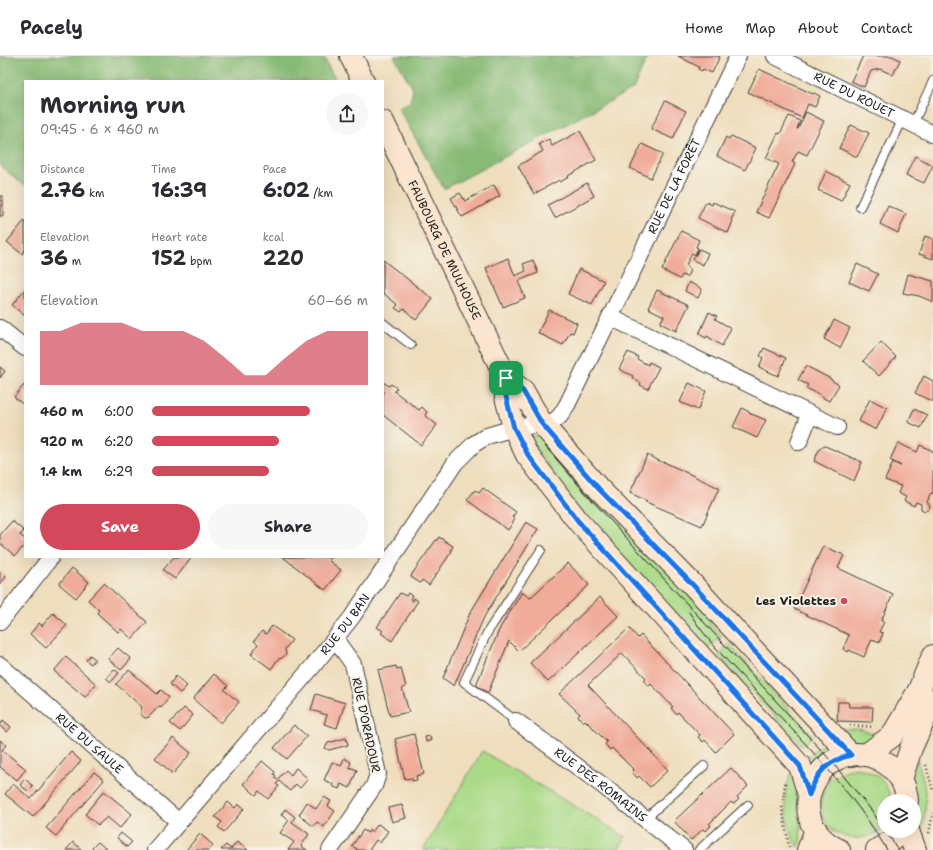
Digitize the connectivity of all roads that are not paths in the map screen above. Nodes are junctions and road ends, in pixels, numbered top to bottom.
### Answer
1 (351, 56) edge
2 (738, 56) edge
3 (775, 56) edge
4 (363, 80) edge
5 (933, 81) edge
6 (908, 122) junction
7 (385, 133) edge
8 (933, 134) edge
9 (860, 207) dead end
10 (610, 317) junction
11 (384, 325) edge
12 (0, 328) edge
13 (412, 345) dead end
14 (24, 347) edge
15 (506, 378) junction
16 (810, 414) junction
17 (542, 424) junction
18 (837, 427) dead end
19 (514, 428) junction
20 (799, 442) dead end
21 (541, 550) dead end
22 (50, 558) edge
23 (0, 622) edge
24 (335, 639) junction
25 (933, 656) edge
26 (0, 665) edge
27 (933, 700) edge
28 (516, 721) joint
29 (858, 755) junction
30 (704, 766) dead end
31 (901, 778) junction
32 (906, 794) edge
33 (809, 795) junction
34 (748, 805) dead end
35 (645, 819) junction
36 (180, 822) junction
37 (816, 830) junction
38 (894, 838) edge
39 (911, 838) edge
40 (155, 850) edge
41 (330, 850) edge
42 (684, 850) edge
43 (699, 850) edge
44 (808, 850) edge
45 (839, 850) edge
46 (877, 850) edge
47 (915, 850) edge

1 - 4 main road
2 - 10 street, RUE DE LA FORÊT
3 - 6 street, RUE DU ROUET
5 - 6 lane
6 - 8 street, RUE DU ROUET
6 - 9 lane
7 - 15 main road, FAUBOURG DE MULHOUSE
10 - 16 street
10 - 17 street, RUE DE LA FORÊT
11 - 13 lane
12 - 14 street
15 - 17 main road
15 - 19 main road
16 - 18 street
16 - 20 street
17 - 19 street, RUE DU BAN
17 - 29 main road
19 - 24 street, RUE DU BAN
19 - 33 main road
21 - 28 lane
22 - 23 street
24 - 36 street, RUE DU BAN
24 - 41 street, RUE D'ORADOUR
25 - 29 main road
26 - 36 street, RUE DU SAULE
27 - 31 main road
28 - 35 street, RUE DES ROMAINS
29 - 31 main road
29 - 33 main road
30 - 35 lane
31 - 32 main road
33 - 37 main road
34 - 43 lane
35 - 42 street, RUE DES ROMAINS
36 - 40 street, RUE DU BAN
37 - 44 main road
37 - 45 main road
38 - 46 main road
39 - 47 main road

